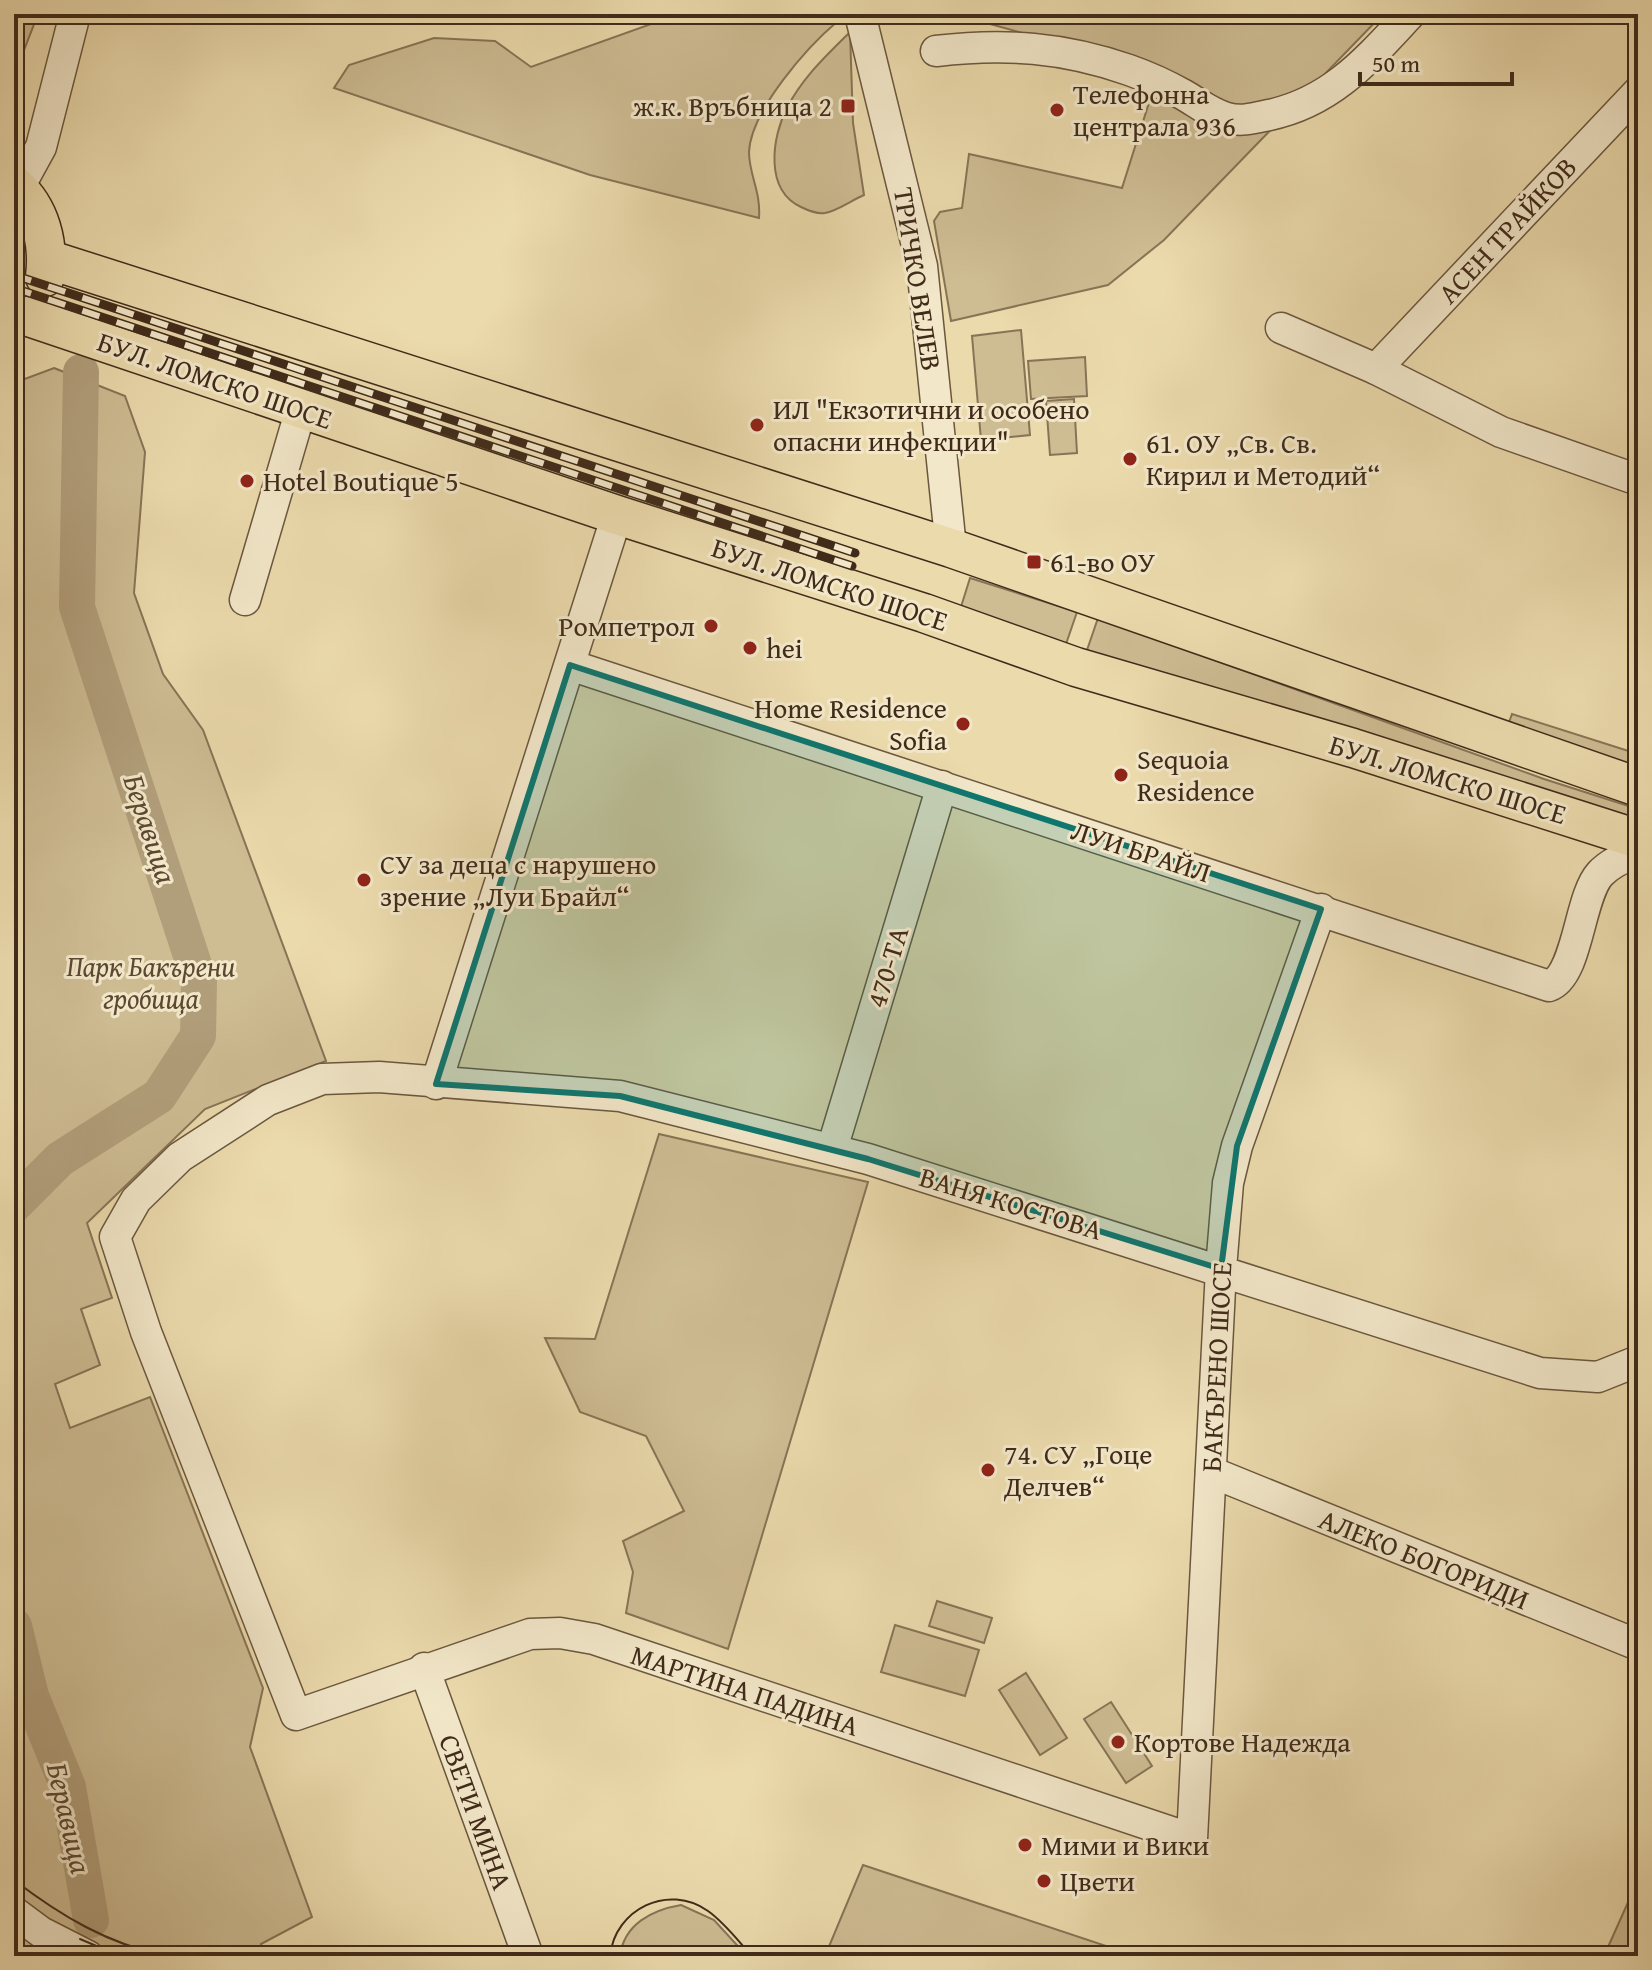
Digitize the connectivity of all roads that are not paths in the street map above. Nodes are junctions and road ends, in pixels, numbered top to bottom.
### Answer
1 (75, 14) edge
2 (860, 14) edge
3 (1410, 14) edge
4 (936, 51) dead end
5 (1638, 92) edge
6 (16, 187) edge
7 (33, 296) edge
8 (1281, 328) dead end
9 (1376, 369) junction
10 (301, 409) junction
11 (1638, 480) edge
12 (617, 515) junction
13 (951, 548) junction
14 (245, 600) dead end
15 (570, 665) junction
16 (942, 786) junction
17 (1638, 787) edge
18 (1638, 839) edge
19 (1638, 852) edge
20 (1321, 909) junction
21 (436, 1084) junction
22 (832, 1149) junction
23 (1221, 1269) junction
24 (1638, 1361) edge
25 (1211, 1472) junction
26 (1638, 1645) edge
27 (424, 1668) junction
28 (296, 1715) joint
29 (1192, 1839) joint
30 (14, 1912) edge
31 (88, 1956) edge
32 (528, 1956) edge

1 - 6 street
2 - 13 street, ТРИЧКО ВЕЛЕВ
3 - 4 street
5 - 9 street, АСЕН ТРАЙКОВ
6 - 7 main road
7 - 10 main road, БУЛ. ЛОМСКО ШОСЕ
7 - 13 main road, БУЛ. ЛОМСКО ШОСЕ
8 - 9 street
9 - 11 street
10 - 12 main road, БУЛ. ЛОМСКО ШОСЕ
10 - 14 street
12 - 15 street
12 - 18 main road, БУЛ. ЛОМСКО ШОСЕ
13 - 17 main road, БУЛ. ЛОМСКО ШОСЕ
15 - 16 street, ЛУИ БРАЙЛ
15 - 21 street
16 - 20 street, ЛУИ БРАЙЛ
16 - 22 street, 470-ТА
19 - 20 street, ЛУИ БРАЙЛ
20 - 23 street, БАКЪРЕНО ШОСЕ
21 - 22 street, ВАНЯ КОСТОВА
21 - 28 street, ВАНЯ КОСТОВА
22 - 23 street, ВАНЯ КОСТОВА
23 - 24 street, ВАНЯ КОСТОВА
23 - 25 street, БАКЪРЕНО ШОСЕ
25 - 26 street, АЛЕКО БОГОРИДИ
25 - 29 street, БАКЪРЕНО ШОСЕ
27 - 28 street, МАРТИНА ПАДИНА
27 - 29 street, МАРТИНА ПАДИНА
27 - 32 street, СВЕТИ МИНА
30 - 31 street

